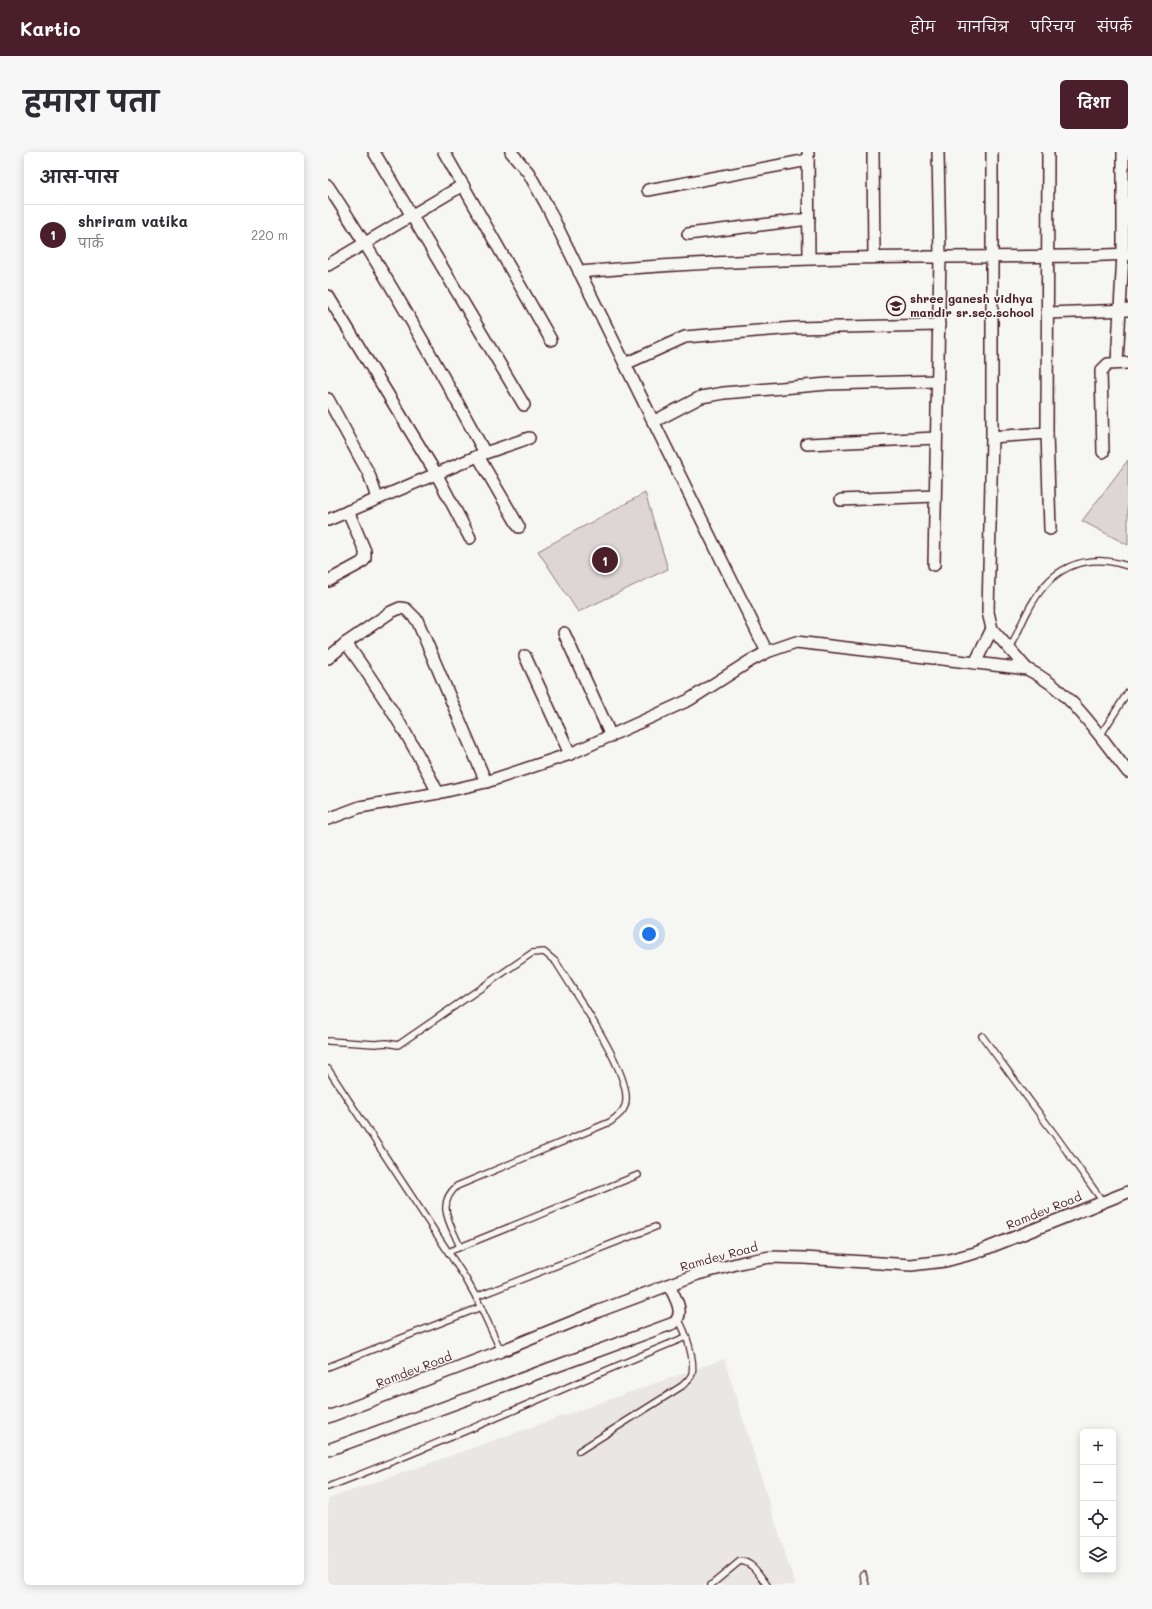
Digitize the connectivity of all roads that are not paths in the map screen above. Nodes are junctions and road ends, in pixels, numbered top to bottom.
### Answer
1 (374, 152) edge
2 (444, 152) edge
3 (511, 152) edge
4 (873, 152) edge
5 (938, 152) edge
6 (992, 152) edge
7 (1048, 152) edge
8 (1123, 152) edge
9 (808, 156) edge
10 (463, 185) junction
11 (328, 186) edge
12 (648, 190) dead end
13 (1126, 199) edge
14 (412, 215) junction
15 (809, 219) junction
16 (688, 234) dead end
17 (366, 243) junction
18 (1125, 254) edge
19 (940, 256) junction
20 (993, 256) junction
21 (874, 257) junction
22 (1047, 257) junction
23 (809, 258) junction
24 (328, 265) edge
25 (580, 272) junction
26 (328, 296) edge
27 (1124, 310) edge
28 (1047, 313) junction
29 (939, 325) junction
30 (551, 340) dead end
31 (1122, 363) edge
32 (625, 364) junction
33 (938, 381) junction
34 (328, 399) edge
35 (524, 405) dead end
36 (653, 422) junction
37 (1047, 433) junction
38 (992, 437) junction
39 (529, 438) dead end
40 (936, 438) junction
41 (807, 444) dead end
42 (1103, 452) dead end
43 (481, 455) junction
44 (437, 475) junction
45 (935, 496) junction
46 (377, 498) junction
47 (841, 500) dead end
48 (348, 511) junction
49 (328, 520) edge
50 (519, 527) dead end
51 (1050, 529) dead end
52 (470, 538) dead end
53 (934, 565) dead end
54 (1128, 566) edge
55 (328, 581) edge
56 (992, 629) junction
57 (564, 633) dead end
58 (346, 643) junction
59 (1010, 650) junction
60 (767, 652) junction
61 (525, 656) dead end
62 (328, 658) edge
63 (975, 663) junction
64 (1027, 669) junction
65 (1128, 692) edge
66 (611, 736) junction
67 (1100, 736) junction
68 (570, 754) junction
69 (1128, 772) edge
70 (486, 782) junction
71 (438, 793) junction
72 (328, 819) edge
73 (982, 1036) dead end
74 (328, 1041) edge
75 (328, 1069) edge
76 (638, 1175) dead end
77 (1128, 1192) edge
78 (1103, 1202) junction
79 (655, 1227) dead end
80 (460, 1247) junction
81 (448, 1252) junction
82 (669, 1285) junction
83 (476, 1297) junction
84 (481, 1307) junction
85 (679, 1315) junction
86 (686, 1338) junction
87 (501, 1351) junction
88 (328, 1367) edge
89 (328, 1417) edge
90 (328, 1450) edge
91 (579, 1451) dead end
92 (328, 1487) edge
93 (863, 1574) dead end
94 (711, 1585) edge
95 (767, 1585) edge
96 (866, 1585) edge

1 - 14 street
2 - 10 street
3 - 25 street
4 - 21 street
5 - 19 street
6 - 20 street
7 - 22 street
8 - 13 street
9 - 12 street
9 - 15 street
10 - 14 street
10 - 30 street
11 - 17 street
13 - 18 street
14 - 17 street
14 - 35 street
15 - 16 street
15 - 23 street
17 - 24 street
17 - 43 street
18 - 22 street
18 - 27 street
19 - 20 street
19 - 21 street
19 - 29 street
20 - 22 street
20 - 38 street
21 - 23 street
22 - 28 street
23 - 25 street
25 - 32 street
26 - 44 street
27 - 28 street
27 - 31 street
28 - 37 street
29 - 32 street
29 - 33 street
31 - 42 street
32 - 36 street
33 - 36 street
33 - 40 street
34 - 46 street
36 - 60 street
37 - 38 street
37 - 51 street
38 - 56 street
39 - 43 street
40 - 41 street
40 - 45 street
43 - 44 street
43 - 50 street
44 - 46 street
44 - 52 street
45 - 47 street
45 - 53 street
46 - 48 street
48 - 49 street
48 - 55 street
54 - 59 lane
56 - 59 street
56 - 63 street
57 - 66 street
58 - 62 street
58 - 70 street
58 - 71 street
59 - 64 street
60 - 63 street
60 - 66 street
61 - 68 street
63 - 64 street
64 - 67 street
65 - 67 lane
66 - 68 street
67 - 69 street
68 - 70 street
70 - 71 street
71 - 72 street
73 - 78 lane
74 - 80 lane
75 - 81 lane
76 - 80 lane
77 - 78 street, Ramdev Road
78 - 82 street, Ramdev Road
79 - 83 lane
80 - 81 lane
81 - 83 lane
82 - 85 street
82 - 87 street, Ramdev Road
83 - 84 lane
84 - 87 lane
84 - 88 lane
85 - 86 lane
85 - 90 street
86 - 91 lane
86 - 92 lane
87 - 89 street, Ramdev Road
93 - 96 lane
94 - 95 lane

